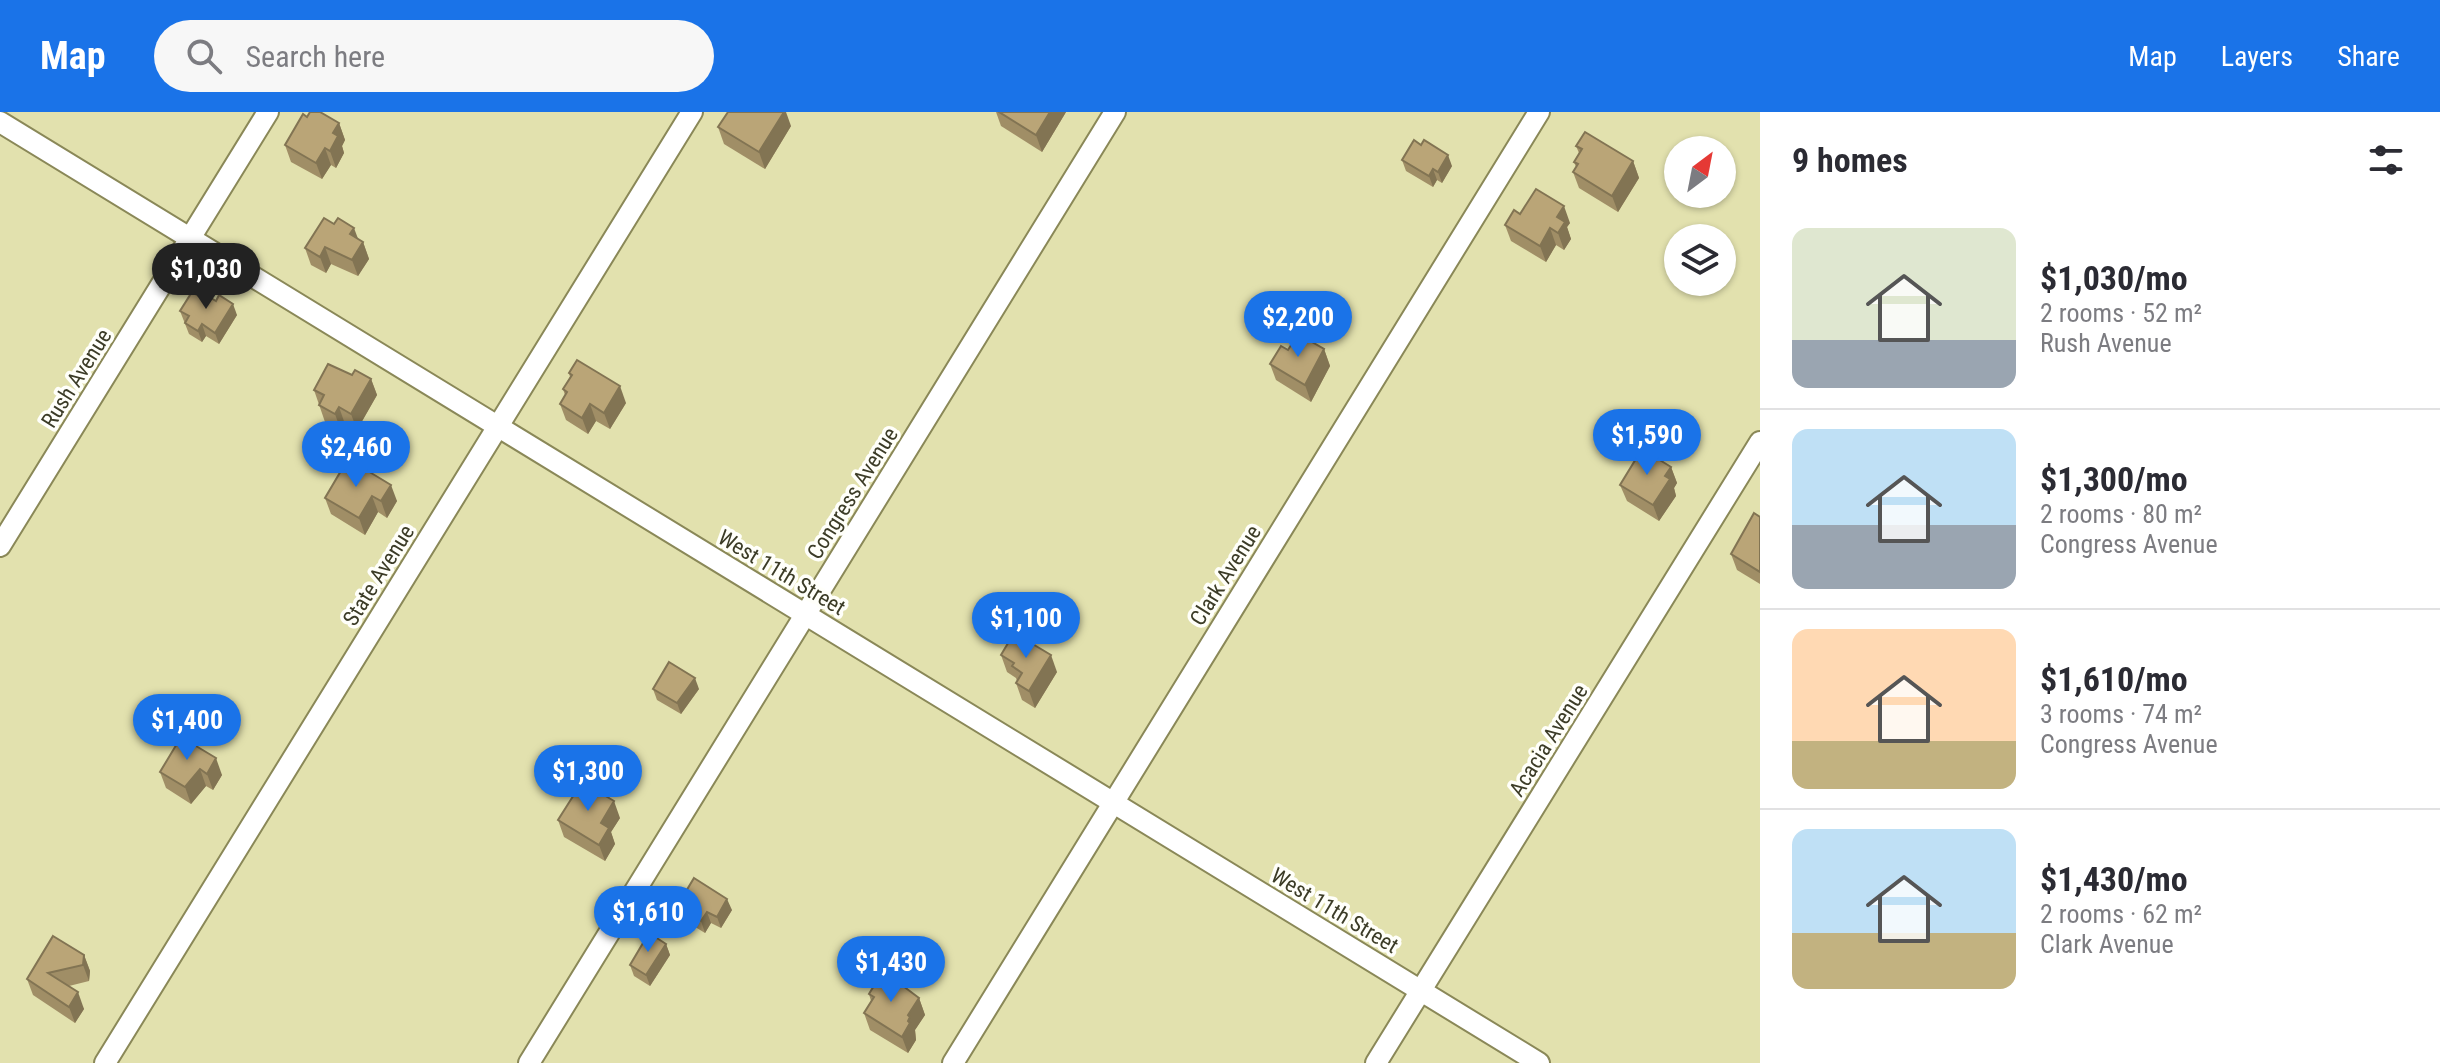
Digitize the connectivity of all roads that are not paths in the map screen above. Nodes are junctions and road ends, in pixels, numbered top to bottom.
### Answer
1 (268, 112) edge
2 (692, 112) edge
3 (1115, 112) edge
4 (1539, 112) edge
5 (0, 122) edge
6 (189, 239) junction
7 (497, 427) junction
8 (1760, 442) edge
9 (0, 546) edge
10 (805, 615) junction
11 (1113, 803) junction
12 (1421, 991) junction
13 (105, 1063) edge
14 (529, 1063) edge
15 (953, 1063) edge
16 (1376, 1063) edge
17 (1539, 1063) edge

1 - 6 street, Rush Avenue
2 - 7 street, State Avenue
3 - 10 street, Congress Avenue
4 - 11 street, Clark Avenue
5 - 6 street, West 11th Street
6 - 7 street, West 11th Street
6 - 9 street, Rush Avenue
7 - 10 street, West 11th Street
7 - 13 street, State Avenue
8 - 12 street, Acacia Avenue
10 - 11 street, West 11th Street
10 - 14 street, Congress Avenue
11 - 12 street, West 11th Street
11 - 15 street, Clark Avenue
12 - 16 street, Acacia Avenue
12 - 17 street, West 11th Street

